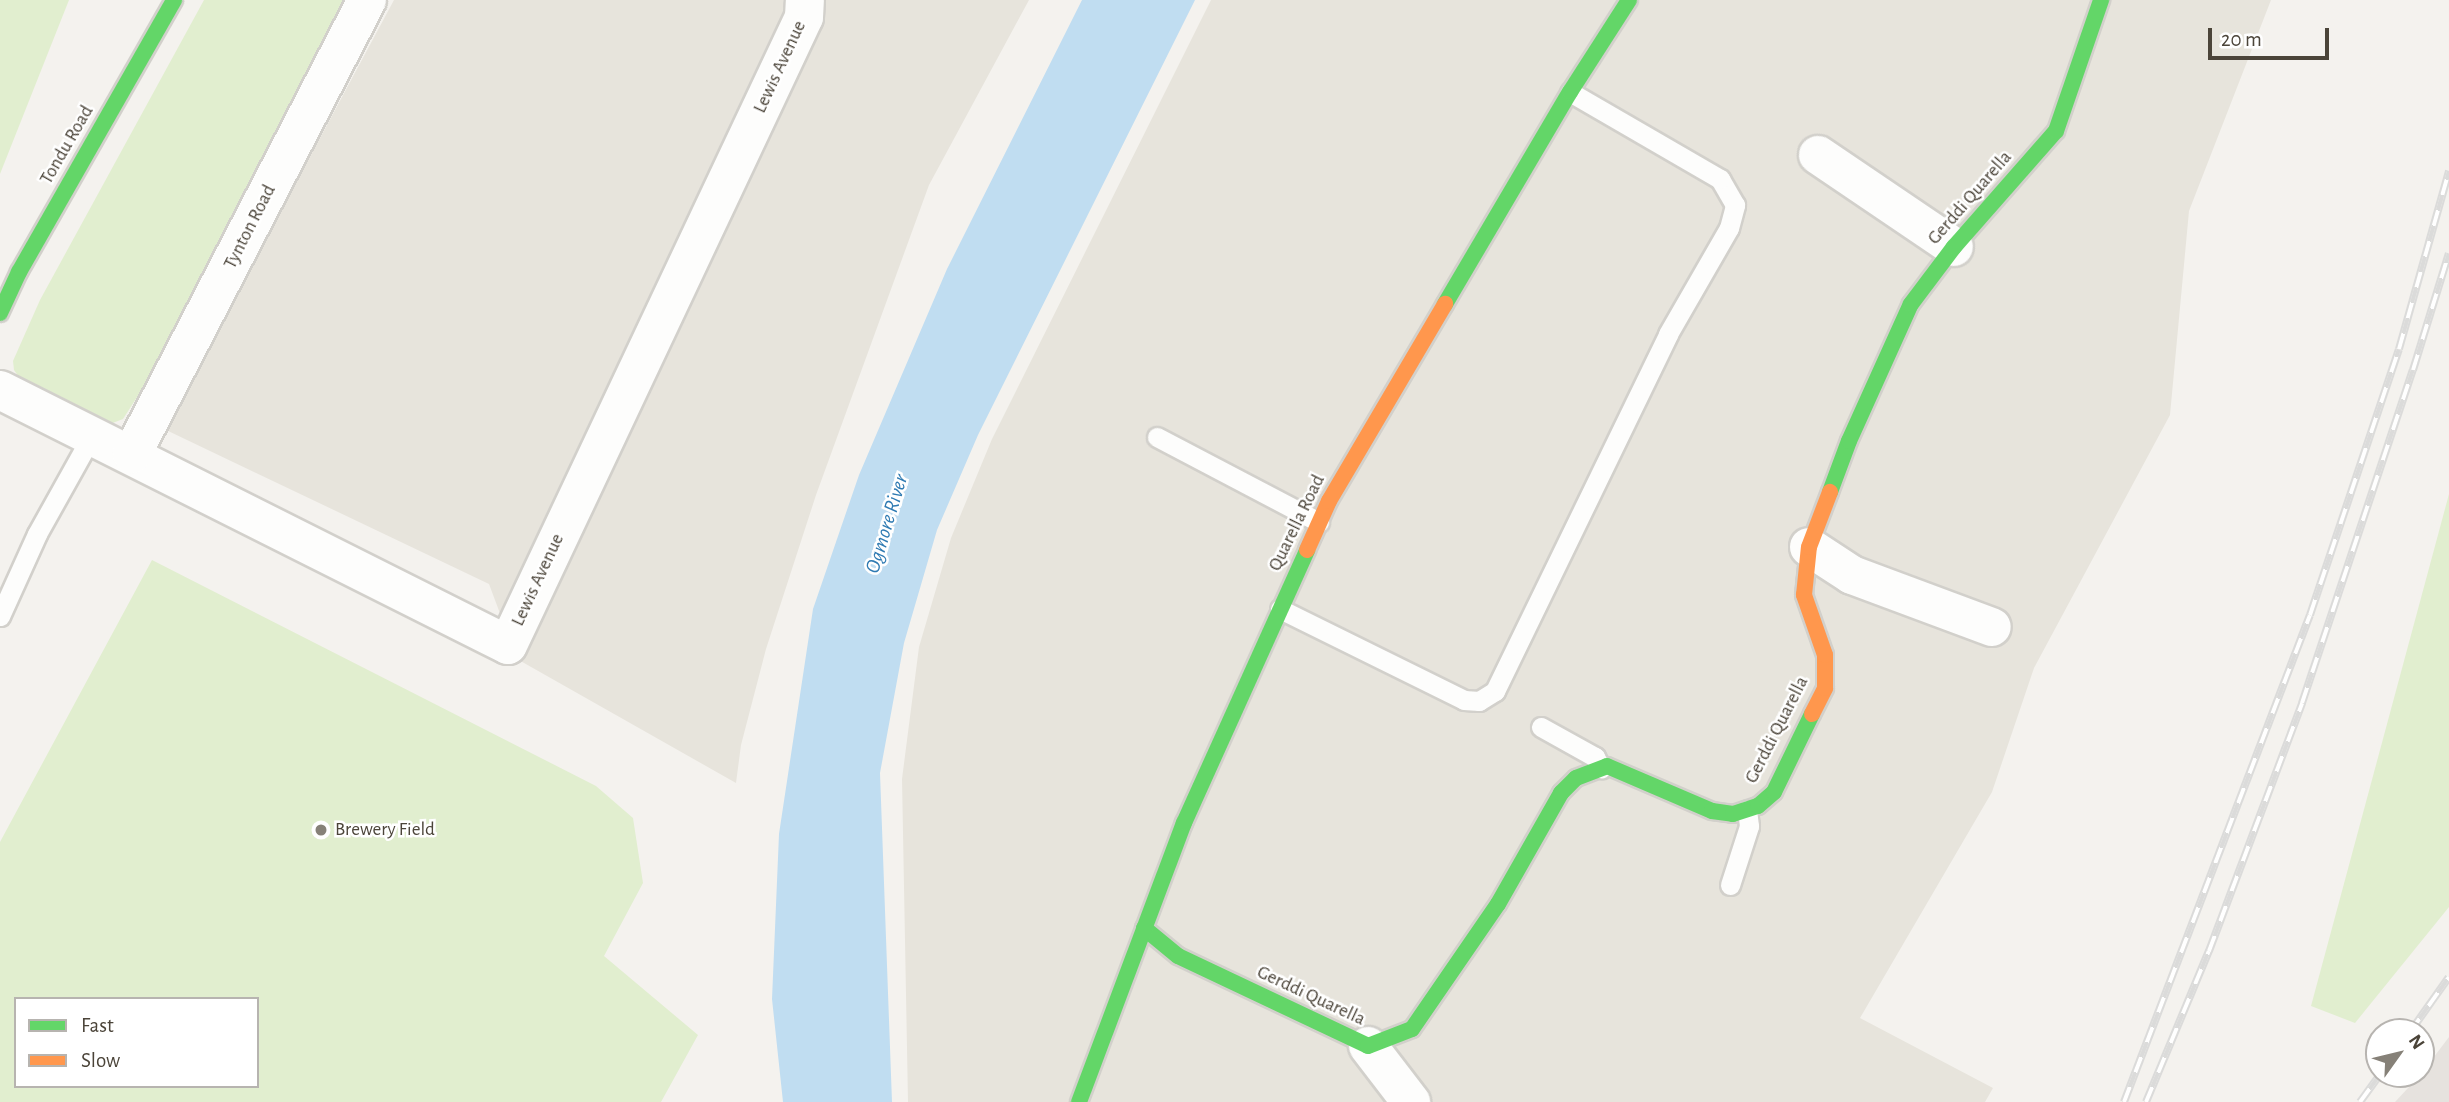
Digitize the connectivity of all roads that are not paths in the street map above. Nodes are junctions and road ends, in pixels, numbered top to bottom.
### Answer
1 (174, 0) edge
2 (368, 0) edge
3 (805, 0) edge
4 (1629, 0) edge
5 (2101, 0) edge
6 (1570, 92) junction
7 (1818, 155) dead end
8 (1954, 247) junction
9 (0, 313) edge
10 (0, 390) edge
11 (92, 435) junction
12 (1157, 438) dead end
13 (132, 454) junction
14 (1319, 522) junction
15 (1809, 547) junction
16 (1280, 609) junction
17 (0, 616) edge
18 (1992, 627) dead end
19 (1541, 727) dead end
20 (1601, 768) junction
21 (1747, 810) junction
22 (1730, 885) dead end
23 (1144, 928) junction
24 (1368, 1046) junction
25 (1079, 1102) edge
26 (1411, 1102) edge

1 - 9 street, Tondu Road
2 - 13 street, Tynton Road
3 - 13 street, Lewis Avenue
4 - 6 street, Quarella Road
5 - 8 street, Gerddi Quarella
6 - 14 street, Quarella Road
6 - 16 lane
7 - 8 street
8 - 15 street, Gerddi Quarella
10 - 11 street, Lewis Avenue
11 - 13 street, Lewis Avenue
11 - 17 lane
12 - 14 lane
14 - 16 street, Quarella Road
15 - 18 street
15 - 21 street, Gerddi Quarella
16 - 23 street, Quarella Road
19 - 20 lane
20 - 21 street, Gerddi Quarella
20 - 24 street, Gerddi Quarella
21 - 22 lane
23 - 24 street, Gerddi Quarella
23 - 25 street, Quarella Road
24 - 26 street

